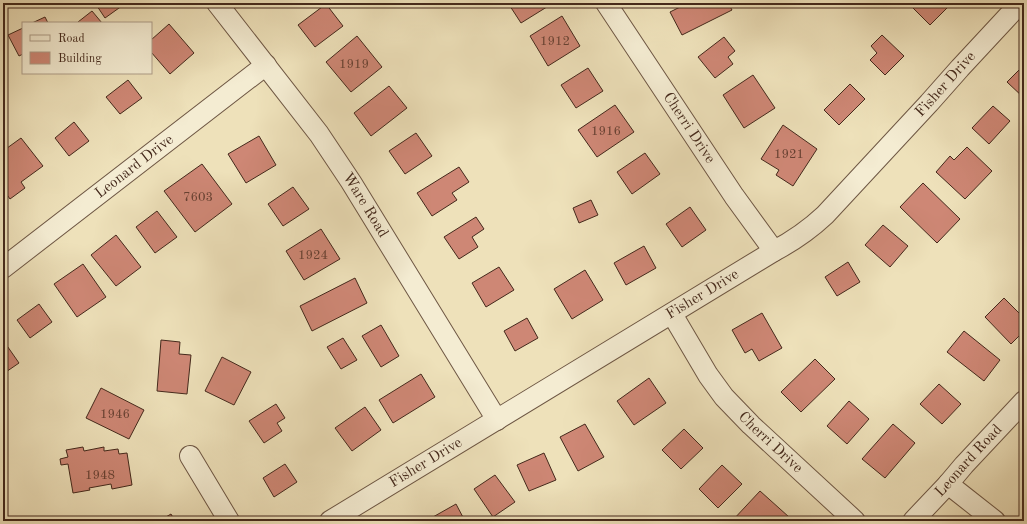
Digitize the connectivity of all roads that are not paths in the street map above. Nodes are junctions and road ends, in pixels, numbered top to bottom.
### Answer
1 (217, 3) edge
2 (606, 3) edge
3 (1022, 3) edge
4 (266, 65) junction
5 (774, 251) junction
6 (3, 268) edge
7 (672, 314) junction
8 (1024, 401) edge
9 (497, 420) junction
10 (190, 456) dead end
11 (948, 484) junction
12 (229, 521) edge
13 (330, 521) edge
14 (855, 521) edge
15 (913, 521) edge
16 (995, 521) edge

1 - 4 street, Ware Road
2 - 5 street, Cherri Drive
3 - 5 street, Fisher Drive
4 - 6 street, Leonard Drive
4 - 9 street, Ware Road
5 - 7 street, Fisher Drive
7 - 9 street, Fisher Drive
7 - 14 street, Cherri Drive
8 - 11 street, Leonard Road
9 - 13 street, Fisher Drive
10 - 12 street
11 - 15 street, Leonard Road
11 - 16 street

